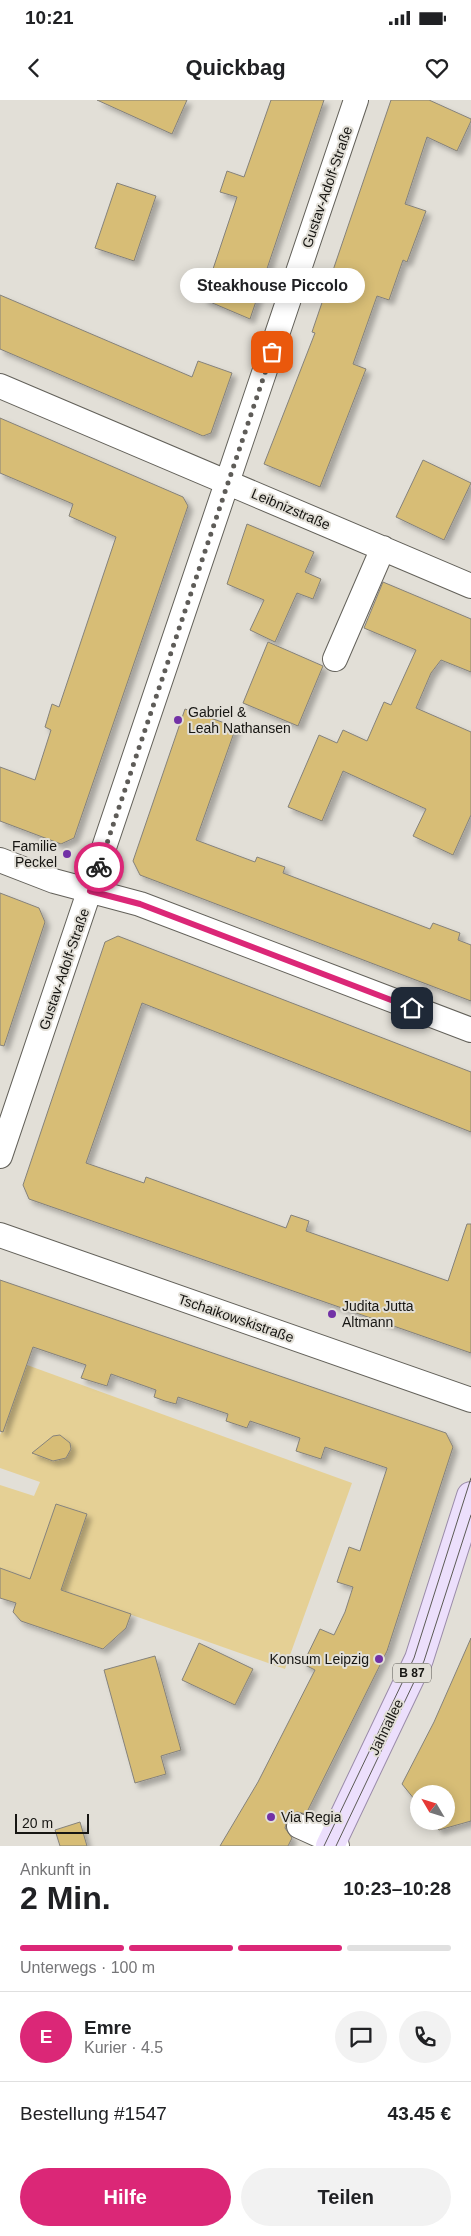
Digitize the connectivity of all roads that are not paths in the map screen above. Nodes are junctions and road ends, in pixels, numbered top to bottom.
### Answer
1 (356, 100) edge
2 (0, 386) edge
3 (228, 482) junction
4 (383, 548) junction
5 (471, 586) edge
6 (335, 659) dead end
7 (0, 860) edge
8 (90, 891) junction
9 (471, 1030) edge
10 (0, 1156) edge
11 (0, 1235) edge
12 (471, 1400) edge
13 (471, 1496) edge
14 (299, 1826) dead end
15 (331, 1845) edge

1 - 3 street, Gustav-Adolf-Straße
2 - 3 street, Leibnizstraße
3 - 4 street, Leibnizstraße
3 - 8 street, Gustav-Adolf-Straße
4 - 5 street, Leibnizstraße
4 - 6 street
7 - 8 street
8 - 9 street
8 - 10 street, Gustav-Adolf-Straße
11 - 12 street, Tschaikowskistraße
13 - 15 main road, Jahnallee / B 87
14 - 15 street

